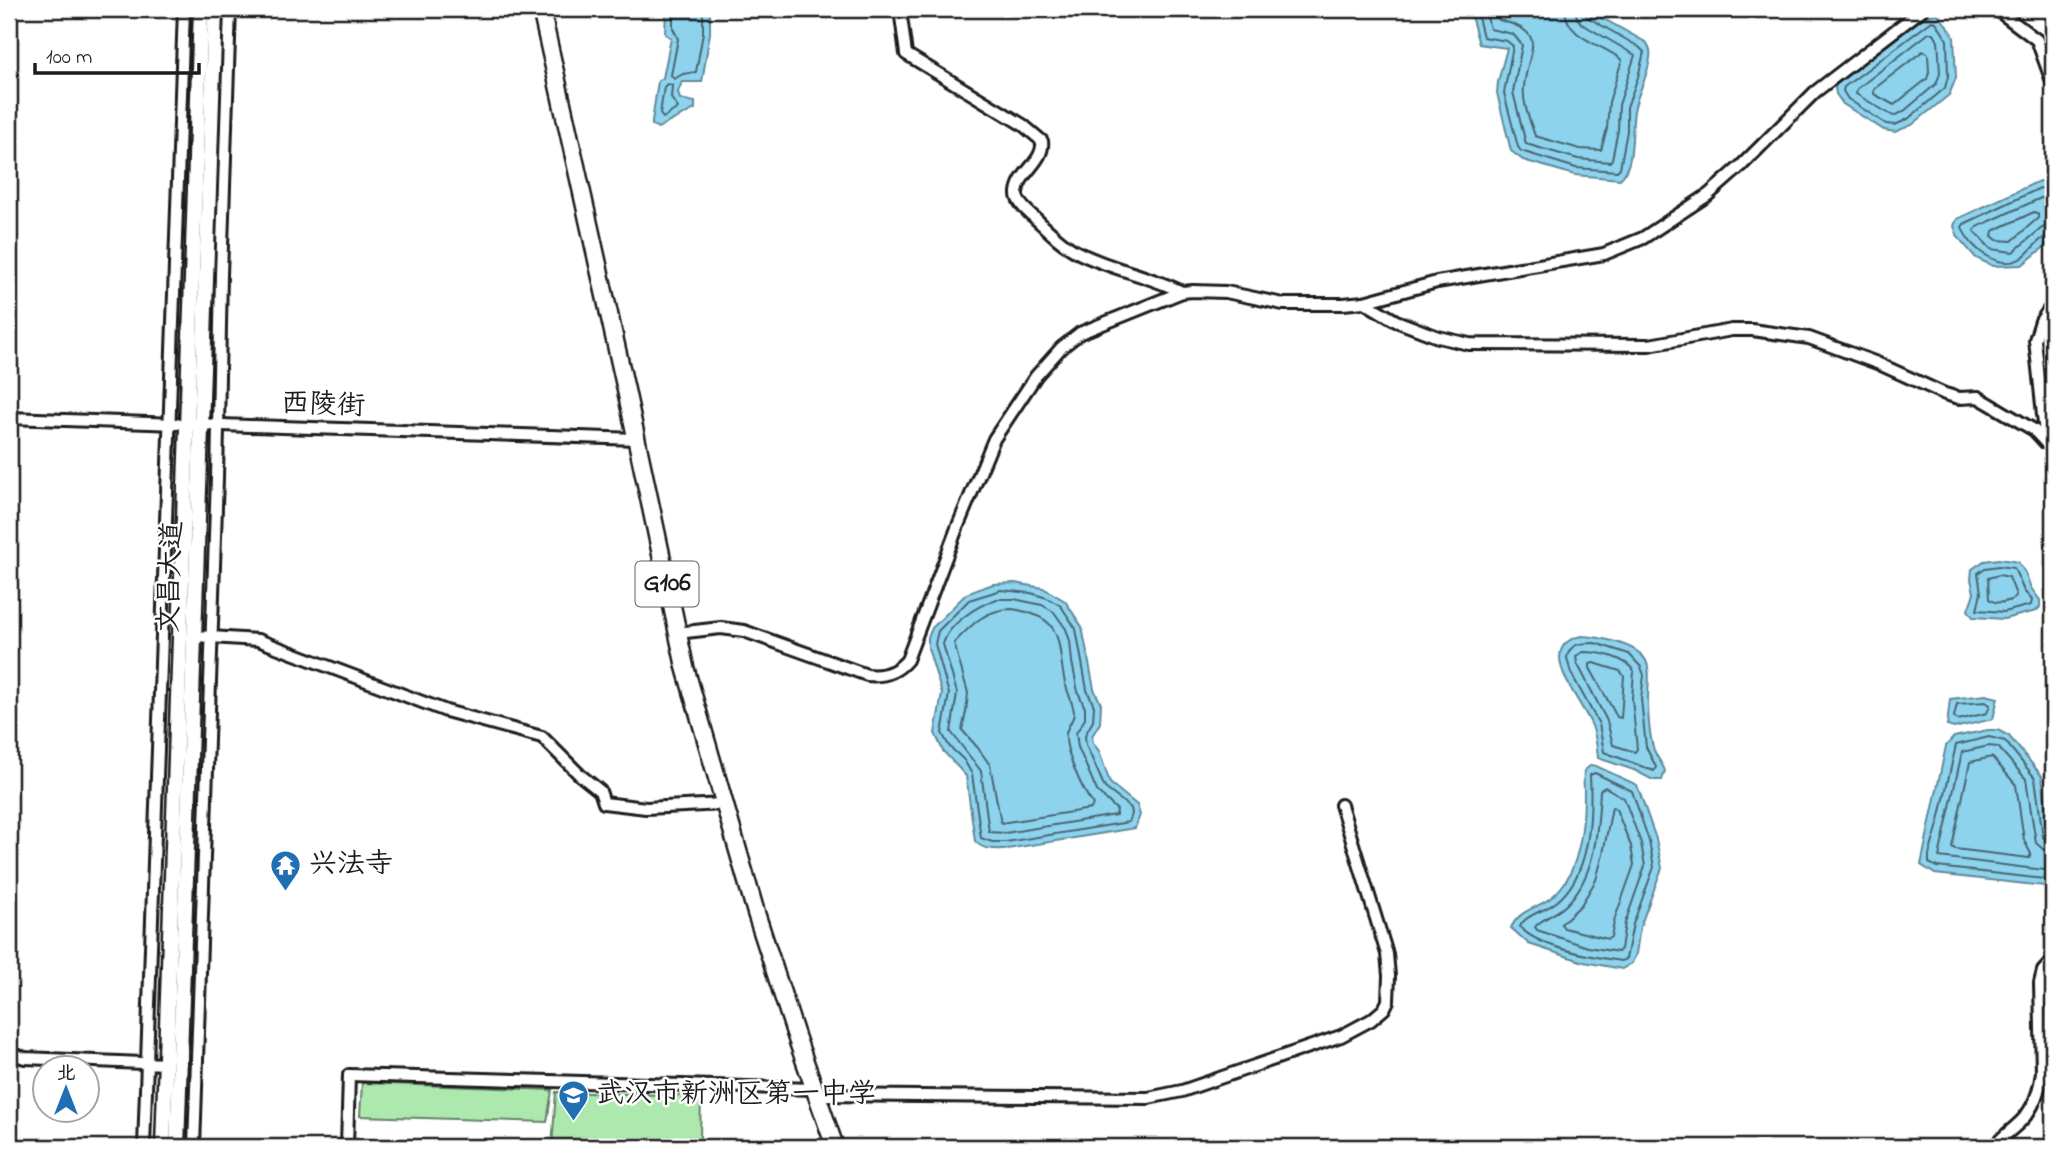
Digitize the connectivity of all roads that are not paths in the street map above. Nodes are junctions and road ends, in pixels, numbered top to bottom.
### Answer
1 (184, 9) edge
2 (201, 9) edge
3 (215, 9) edge
4 (230, 9) edge
5 (541, 9) edge
6 (900, 9) edge
7 (1923, 9) edge
8 (1996, 9) edge
9 (2053, 84) edge
10 (1182, 292) junction
11 (1364, 302) junction
12 (2053, 304) edge
13 (9, 418) edge
14 (170, 424) junction
15 (195, 424) junction
16 (218, 425) junction
17 (637, 439) junction
18 (2051, 446) edge
19 (677, 633) junction
20 (195, 636) junction
21 (211, 637) junction
22 (723, 804) junction
23 (1340, 806) dead end
24 (2053, 960) edge
25 (9, 1053) edge
26 (147, 1063) junction
27 (166, 1064) junction
28 (815, 1092) junction
29 (144, 1147) edge
30 (163, 1147) edge
31 (177, 1147) edge
32 (194, 1147) edge
33 (347, 1147) edge
34 (835, 1147) edge
35 (1994, 1147) edge

1 - 14 street
2 - 15 main road, 文昌大道
3 - 15 main road, 文昌大道
4 - 16 street
5 - 17 highway, G106
6 - 10 street
7 - 11 street
8 - 9 street
10 - 11 street
10 - 19 street
11 - 18 street
12 - 18 street
13 - 14 street, 西陵街
14 - 15 street, 西陵街
14 - 26 street
15 - 16 street, 西陵街
15 - 20 main road, 文昌大道
15 - 27 main road, 文昌大道
16 - 17 street, 西陵街
16 - 21 street
17 - 19 highway, G106
19 - 22 highway, G106
20 - 21 street
20 - 31 main road, 文昌大道
21 - 22 street
21 - 32 street
22 - 28 highway, G106
23 - 28 street
24 - 35 street
25 - 26 street
26 - 27 street
26 - 29 street
27 - 30 main road, 文昌大道
28 - 33 street
28 - 34 highway, G106

